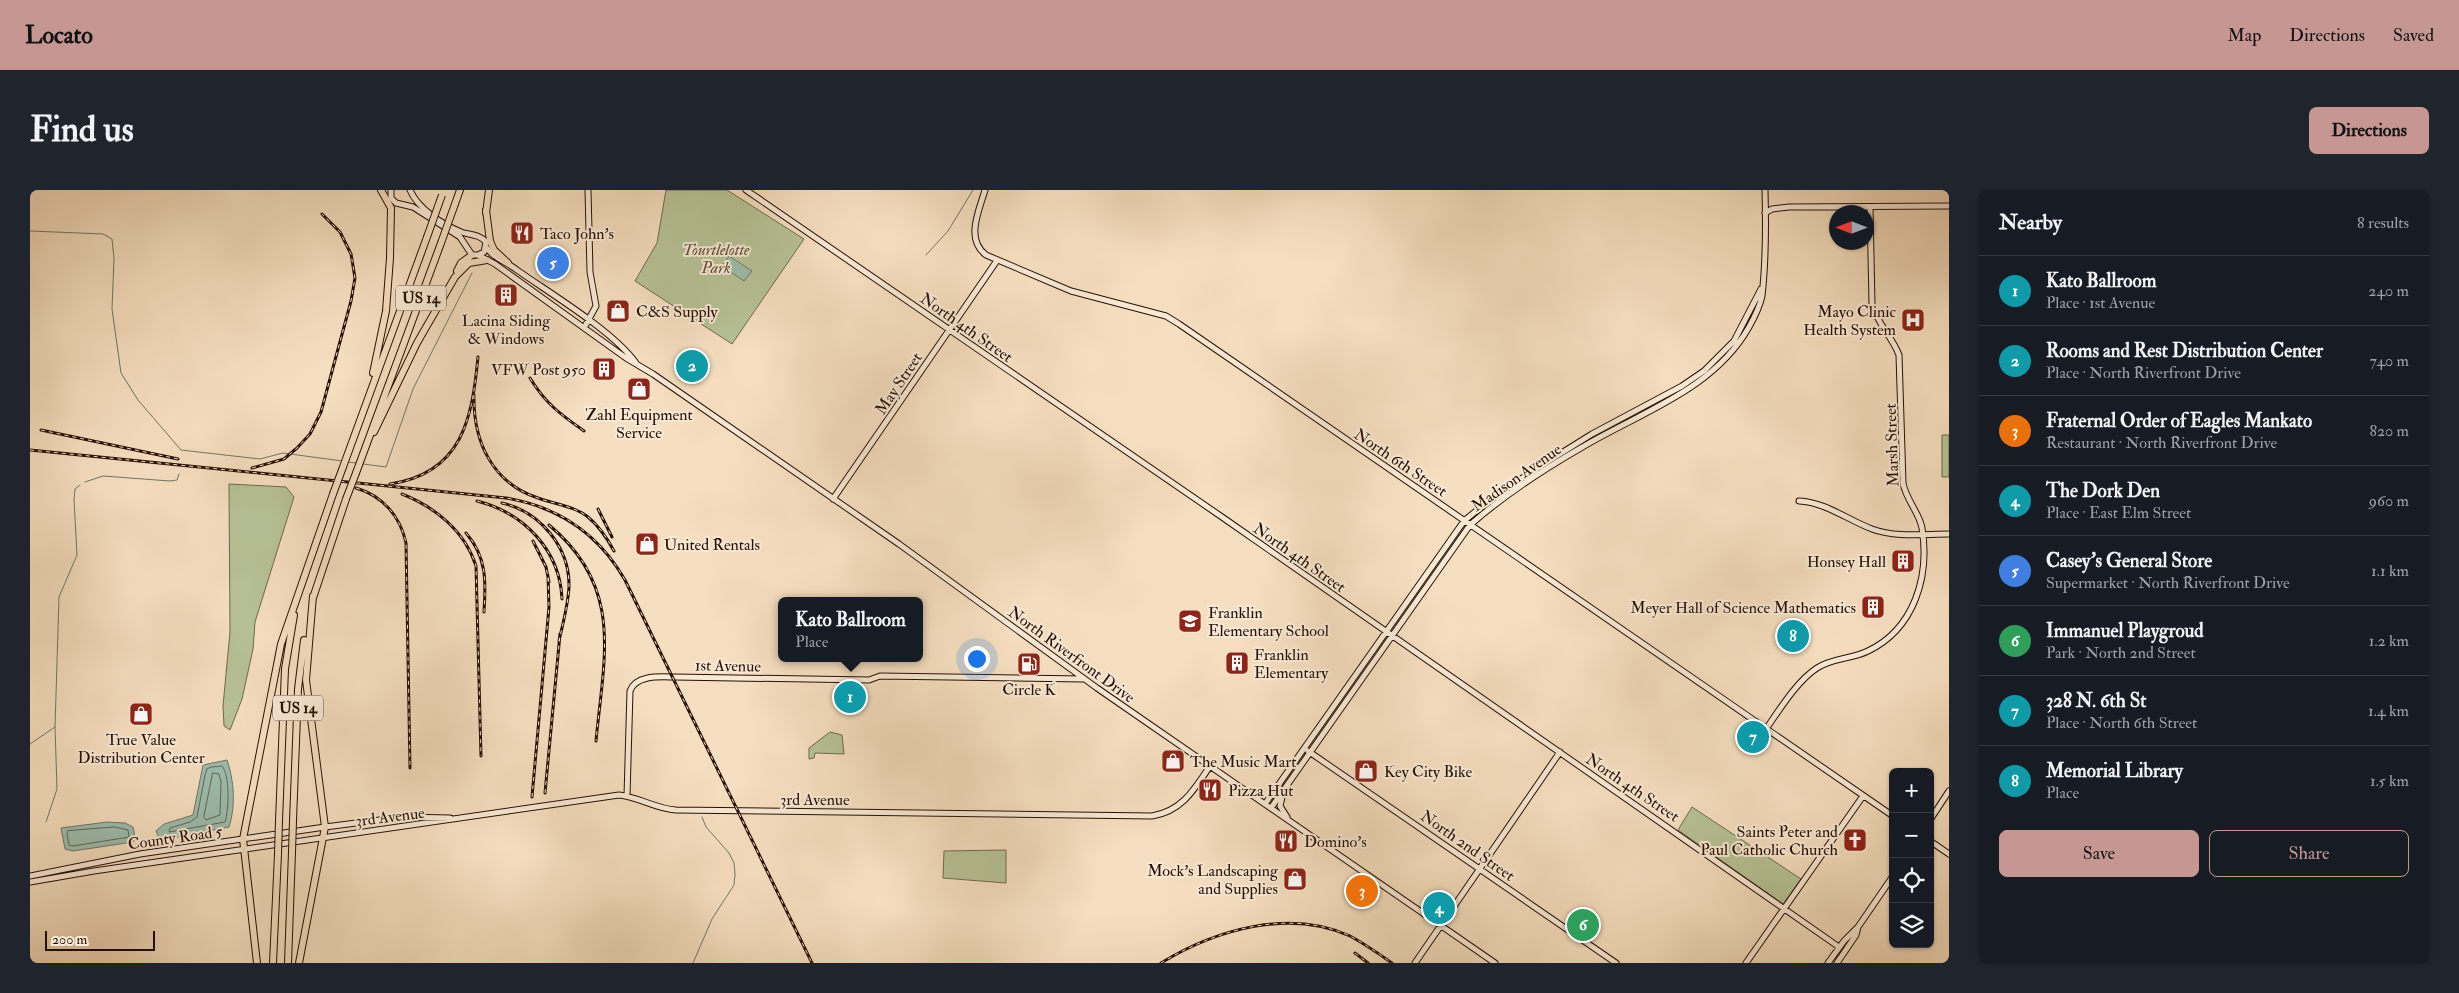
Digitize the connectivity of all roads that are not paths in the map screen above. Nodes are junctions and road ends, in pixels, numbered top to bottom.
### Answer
1 (381, 190) edge
2 (410, 190) edge
3 (460, 190) edge
4 (489, 190) edge
5 (588, 190) edge
6 (746, 190) edge
7 (985, 190) edge
8 (1765, 190) edge
9 (442, 192) edge
10 (390, 194) edge
11 (415, 205) junction
12 (1949, 206) edge
13 (1829, 207) edge
14 (1874, 207) edge
15 (486, 210) junction
16 (1765, 213) junction
17 (462, 235) junction
18 (486, 244) junction
19 (1871, 250) edge
20 (475, 255) junction
21 (486, 260) junction
22 (996, 262) junction
23 (508, 263) junction
24 (455, 277) junction
25 (1761, 289) junction
26 (589, 321) junction
27 (584, 328) junction
28 (950, 330) junction
29 (636, 363) junction
30 (360, 420) junction
31 (366, 446) junction
32 (833, 499) junction
33 (1799, 501) dead end
34 (1464, 521) junction
35 (1470, 525) junction
36 (1923, 534) junction
37 (1949, 534) edge
38 (308, 563) junction
39 (313, 596) junction
40 (1386, 632) junction
41 (1391, 636) junction
42 (1085, 679) junction
43 (1766, 729) junction
44 (1305, 748) junction
45 (1311, 752) junction
46 (1560, 752) junction
47 (1210, 766) junction
48 (1285, 788) junction
49 (1949, 791) edge
50 (627, 796) junction
51 (1863, 796) junction
52 (1265, 804) junction
53 (1271, 808) junction
54 (1889, 813) edge
55 (1934, 814) edge
56 (458, 818) junction
57 (1290, 821) junction
58 (325, 827) junction
59 (324, 837) junction
60 (243, 840) junction
61 (1934, 845) edge
62 (244, 849) junction
63 (1949, 854) edge
64 (1479, 869) junction
65 (30, 876) edge
66 (30, 882) edge
67 (1889, 882) edge
68 (1785, 909) junction
69 (1440, 925) junction
70 (1858, 927) junction
71 (1839, 947) junction
72 (257, 963) edge
73 (272, 963) edge
74 (288, 963) edge
75 (299, 963) edge
76 (1415, 963) edge
77 (1495, 963) edge
78 (1616, 963) edge
79 (1746, 963) edge
80 (1828, 963) edge
81 (1838, 963) edge

1 - 10 highway
2 - 11 street
3 - 31 highway, US 14, bridge
4 - 15 highway
5 - 26 street
6 - 28 street, North 4th Street
7 - 22 street, North 6th Street
8 - 16 street, Madison Avenue
9 - 30 highway, US 14, bridge
10 - 11 street
10 - 30 highway
11 - 17 street
12 - 14 street
13 - 16 street
15 - 18 highway
15 - 23 highway
16 - 25 street, Madison Avenue
17 - 18 street, North Riverfront Drive
17 - 20 street
18 - 20 street
18 - 23 street, North Riverfront Drive
19 - 36 street, Marsh Street
20 - 21 street, North Riverfront Drive
20 - 24 highway
21 - 24 highway
21 - 27 street, North Riverfront Drive
22 - 28 street, May Street
22 - 34 street, North 6th Street
23 - 26 street, North Riverfront Drive
24 - 31 highway
25 - 34 street, Madison Avenue
25 - 35 street, Madison Avenue
26 - 27 street
26 - 29 street, North Riverfront Drive
27 - 29 street, North Riverfront Drive
28 - 32 street, May Street
28 - 40 street, North 4th Street
29 - 32 street, North Riverfront Drive
30 - 38 highway, US 14, bridge
31 - 39 highway, US 14, bridge
32 - 42 street, North Riverfront Drive
33 - 36 street
34 - 35 street, North 6th Street
34 - 40 street, Madison Avenue
35 - 41 street, Madison Avenue
35 - 43 street, North 6th Street
36 - 37 street
36 - 43 street, Marsh Street
38 - 60 highway
38 - 73 highway, US 14, bridge
39 - 58 highway
39 - 74 highway, US 14, bridge
40 - 41 street, North 4th Street
40 - 44 street, Madison Avenue
41 - 45 street, Madison Avenue
41 - 46 street, North 4th Street
42 - 47 street, North Riverfront Drive
42 - 50 street, 1st Avenue
43 - 51 street, North 6th Street
44 - 45 street, North 2nd Street
44 - 52 street, Madison Avenue
45 - 48 street, Madison Avenue
45 - 64 street, North 2nd Street
46 - 64 street
46 - 68 street, North 4th Street
47 - 50 street, 3rd Avenue
47 - 52 street, North Riverfront Drive
48 - 53 street, Madison Avenue
48 - 57 street
49 - 55 street
50 - 56 street, 3rd Avenue
51 - 54 street, North 6th Street
51 - 68 street
52 - 53 street, North Riverfront Drive
53 - 57 street, North Riverfront Drive
56 - 58 street, 3rd Avenue
56 - 59 street, 3rd Avenue
57 - 69 street, North Riverfront Drive
58 - 59 highway
58 - 60 street, County Road 5
59 - 62 street, County Road 5
59 - 75 highway
60 - 62 highway
60 - 65 street, County Road 5
61 - 63 street
62 - 66 street, County Road 5
62 - 72 highway
64 - 69 street
64 - 78 street, North 2nd Street
67 - 70 street
68 - 71 street, North 4th Street
68 - 79 street
69 - 76 street
69 - 77 street, North Riverfront Drive
70 - 71 street
70 - 81 street
71 - 80 street

